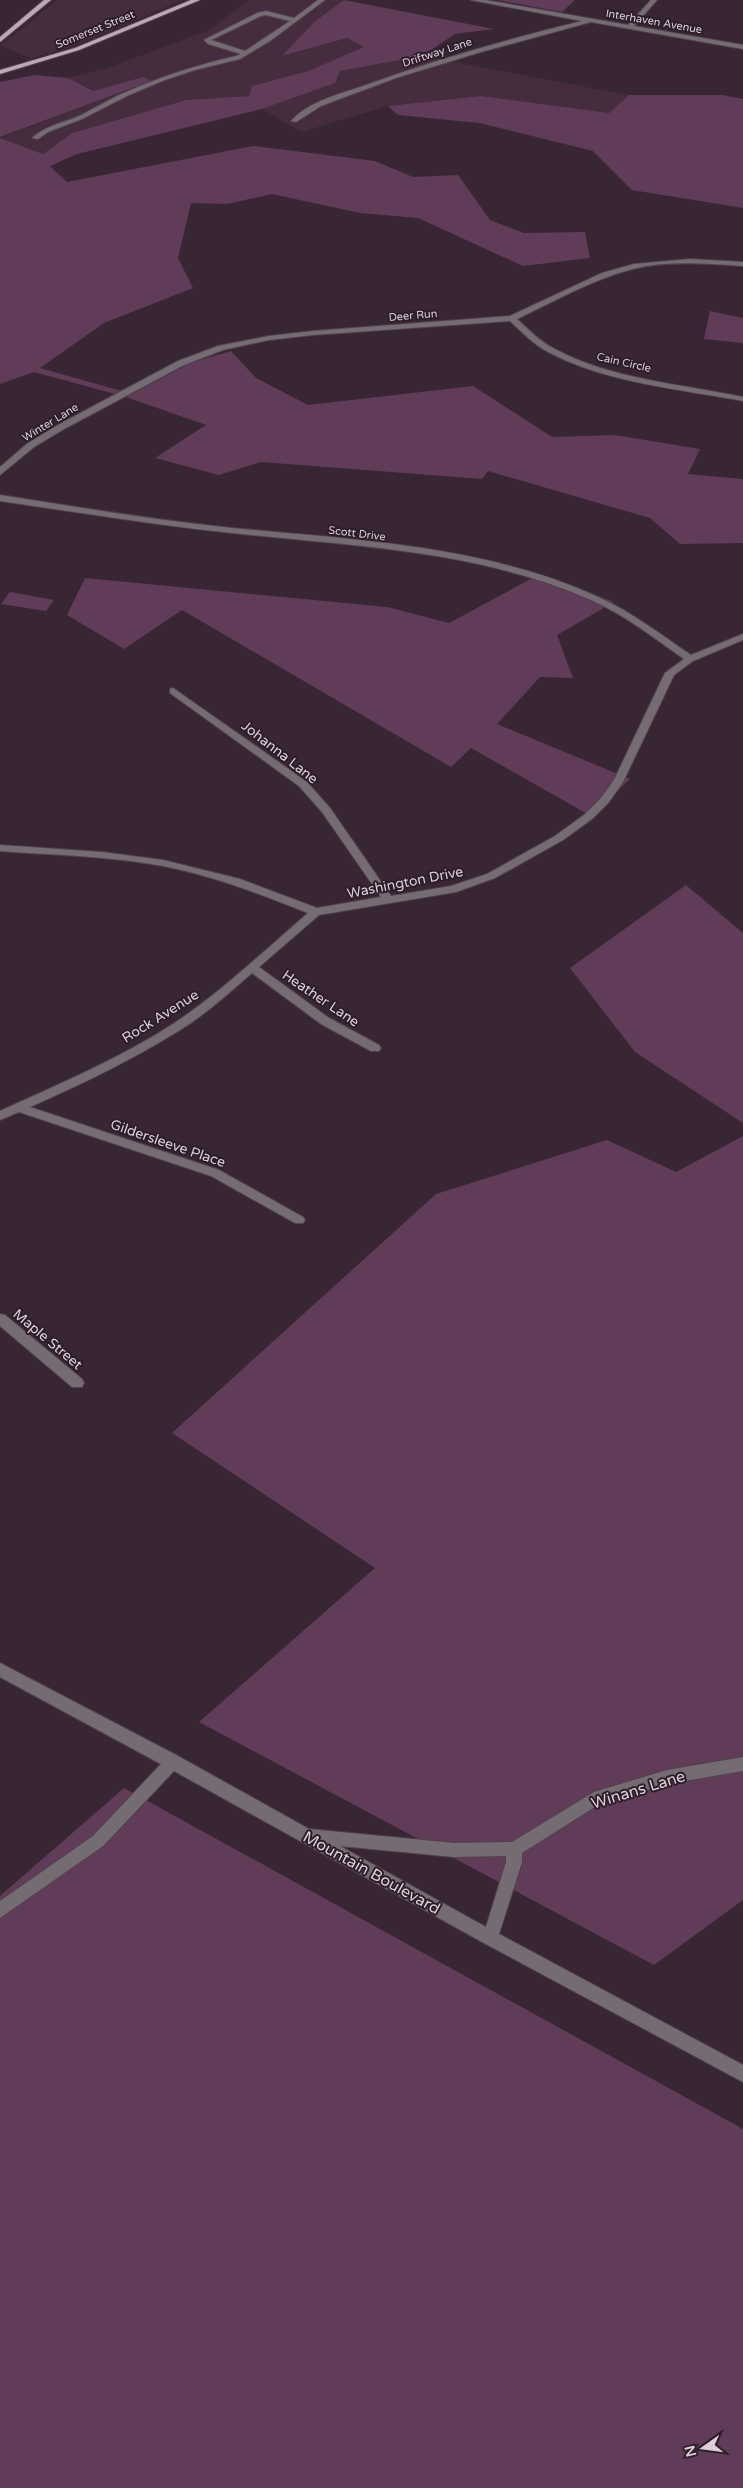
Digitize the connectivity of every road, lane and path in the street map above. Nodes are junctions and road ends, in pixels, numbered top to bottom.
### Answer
1 (48, 0) edge
2 (197, 0) edge
3 (322, 0) edge
4 (474, 0) edge
5 (654, 0) edge
6 (295, 20) junction
7 (593, 20) junction
8 (630, 26) junction
9 (0, 40) edge
10 (743, 46) edge
11 (246, 53) junction
12 (0, 71) edge
13 (294, 122) dead end
14 (36, 138) dead end
15 (743, 264) edge
16 (512, 318) junction
17 (743, 399) edge
18 (89, 411) joint
19 (0, 472) edge
20 (0, 498) edge
21 (743, 637) edge
22 (690, 659) junction
23 (173, 691) dead end
24 (0, 848) edge
25 (388, 900) junction
26 (316, 912) junction
27 (252, 968) junction
28 (375, 1048) dead end
29 (20, 1108) junction
30 (0, 1116) edge
31 (299, 1220) dead end
32 (0, 1319) edge
33 (77, 1383) dead end
34 (0, 1670) edge
35 (173, 1761) junction
36 (743, 1764) edge
37 (306, 1835) junction
38 (514, 1849) junction
39 (0, 1910) edge
40 (490, 1938) junction
41 (743, 2074) edge

1 - 9 main road
2 - 12 main road, Somerset Street
3 - 6 street
4 - 7 street, Interhaven Avenue
5 - 8 street
6 - 11 street
6 - 11 street
7 - 8 street, Interhaven Avenue
7 - 13 street, Driftway Lane
8 - 10 street, Interhaven Avenue
11 - 14 street
15 - 16 street, Deer Run
16 - 17 street, Cain Circle
16 - 18 street, Deer Run
18 - 19 street, Winter Lane
20 - 22 street, Scott Drive
21 - 22 street, Washington Drive
22 - 25 street, Washington Drive
23 - 25 street, Johanna Lane
24 - 26 street
25 - 26 street, Washington Drive
26 - 27 street, Rock Avenue
27 - 28 street, Heather Lane
27 - 29 street, Rock Avenue
29 - 30 street, Rock Avenue
29 - 31 street, Gildersleeve Place
32 - 33 street, Maple Street
34 - 35 street, Mountain Boulevard
35 - 37 street, Mountain Boulevard
35 - 39 street
36 - 38 street, Winans Lane
37 - 38 street
37 - 40 street, Mountain Boulevard
38 - 40 street
40 - 41 street, Mountain Boulevard

